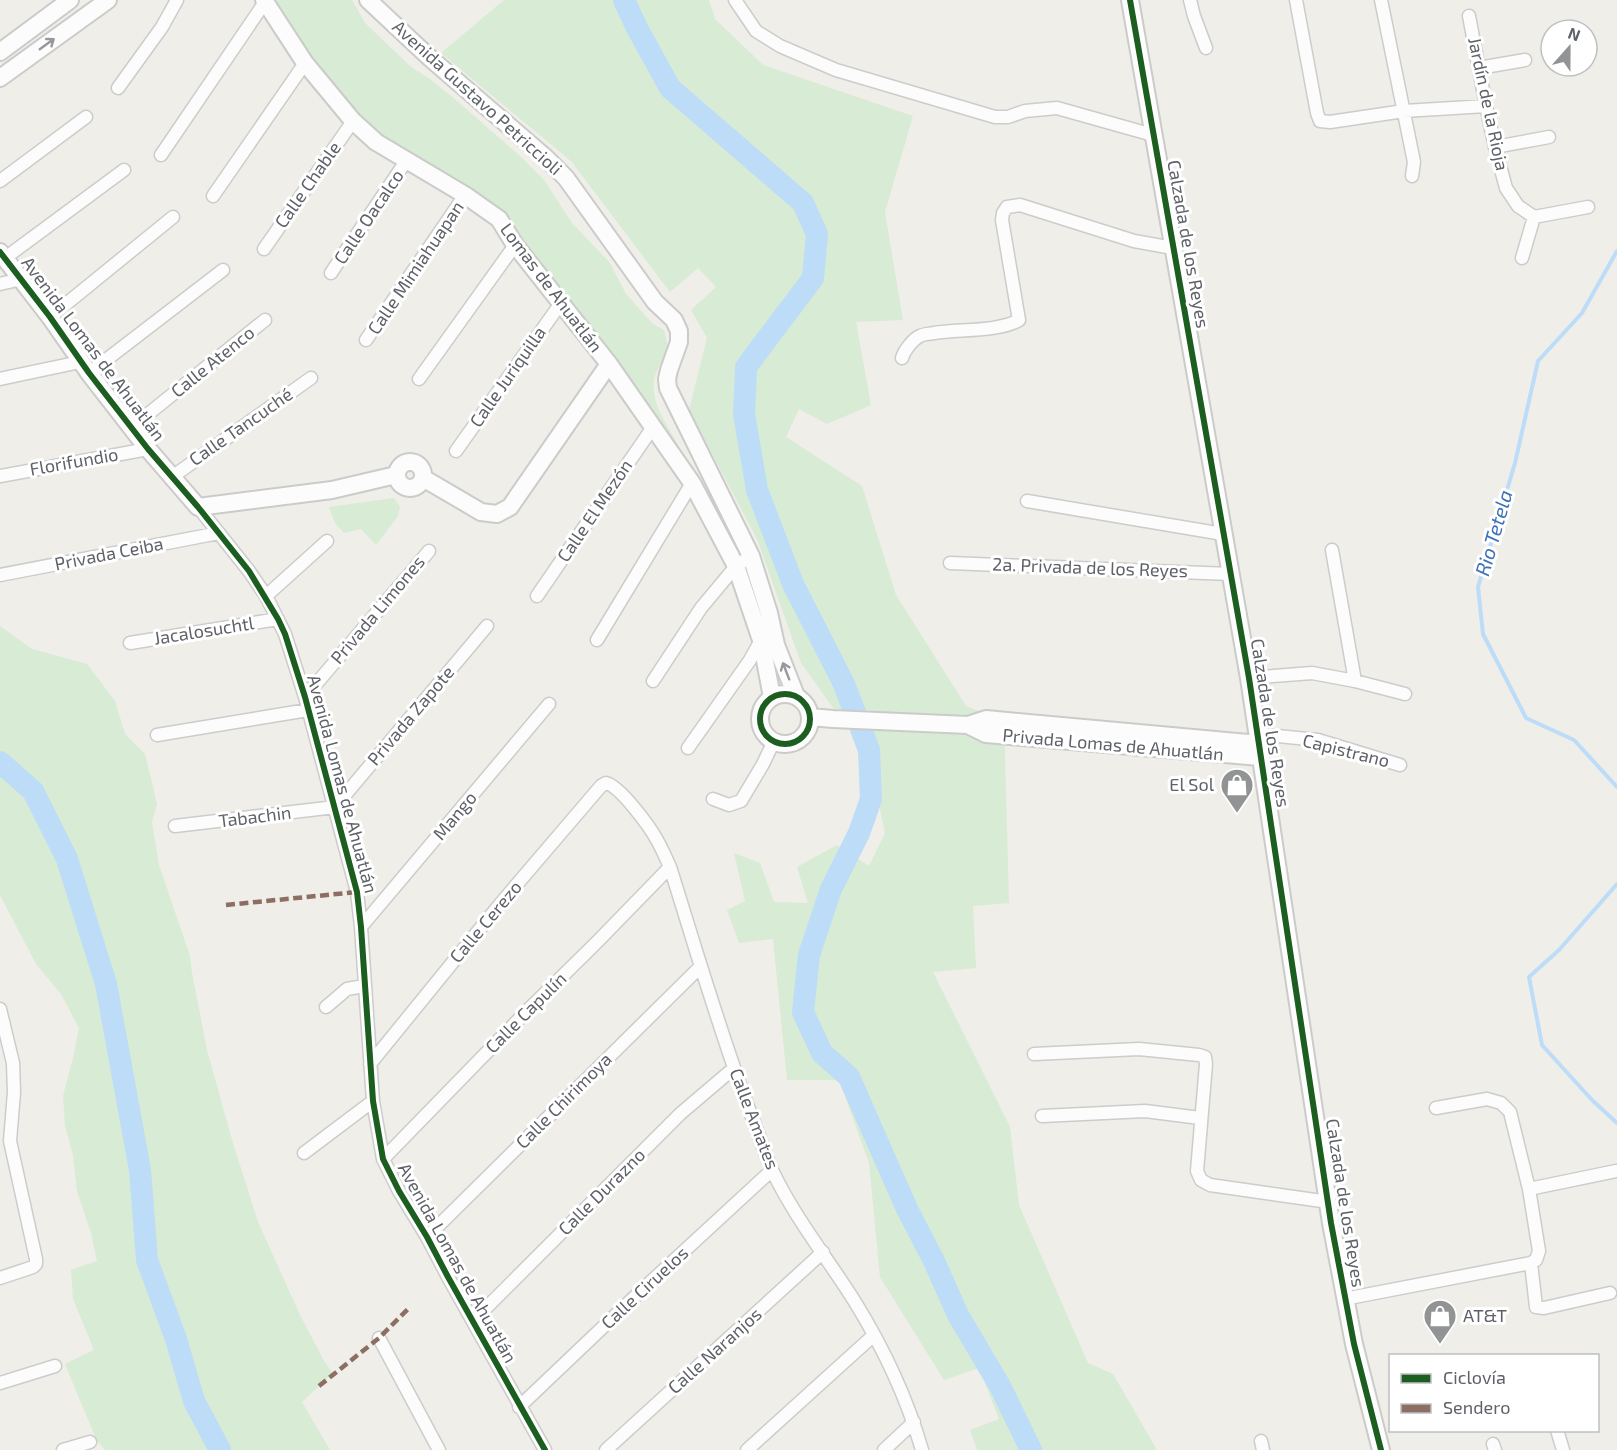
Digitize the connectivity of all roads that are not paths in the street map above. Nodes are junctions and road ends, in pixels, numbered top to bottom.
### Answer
1 (70, 0) edge
2 (108, 0) edge
3 (177, 0) edge
4 (368, 0) edge
5 (735, 0) edge
6 (1130, 0) edge
7 (1190, 0) edge
8 (1296, 0) edge
9 (1381, 0) edge
10 (264, 1) edge
11 (1469, 16) dead end
12 (1206, 48) dead end
13 (0, 52) edge
14 (1525, 60) dead end
15 (305, 63) junction
16 (1479, 68) junction
17 (0, 78) edge
18 (118, 88) dead end
19 (1486, 106) junction
20 (1404, 111) junction
21 (86, 117) dead end
22 (352, 121) junction
23 (1153, 135) junction
24 (1550, 137) dead end
25 (1495, 147) junction
26 (160, 155) dead end
27 (406, 161) junction
28 (124, 170) dead end
29 (1412, 176) dead end
30 (0, 181) edge
31 (465, 195) junction
32 (213, 196) dead end
33 (1588, 207) dead end
34 (173, 217) dead end
35 (1534, 217) junction
36 (515, 245) junction
37 (1173, 248) junction
38 (264, 249) dead end
39 (2, 255) edge
40 (1522, 258) dead end
41 (223, 270) dead end
42 (331, 273) dead end
43 (22, 279) junction
44 (0, 284) edge
45 (561, 303) junction
46 (50, 316) junction
47 (265, 320) dead end
48 (366, 340) dead end
49 (902, 358) dead end
50 (609, 364) junction
51 (85, 368) junction
52 (311, 378) dead end
53 (0, 379) edge
54 (419, 379) dead end
55 (132, 427) junction
56 (653, 427) junction
57 (148, 449) junction
58 (456, 451) dead end
59 (0, 476) edge
60 (172, 477) junction
61 (688, 490) junction
62 (1027, 501) dead end
63 (198, 507) junction
64 (219, 533) junction
65 (1223, 534) junction
66 (327, 541) dead end
67 (1332, 550) dead end
68 (429, 551) dead end
69 (751, 556) junction
70 (950, 563) dead end
71 (736, 566) junction
72 (1230, 574) junction
73 (0, 575) edge
74 (266, 596) junction
75 (537, 596) dead end
76 (278, 619) junction
77 (488, 626) dead end
78 (597, 640) dead end
79 (130, 643) dead end
80 (768, 643) junction
81 (1249, 678) junction
82 (653, 681) dead end
83 (1355, 681) junction
84 (1405, 694) dead end
85 (796, 696) junction
86 (305, 697) junction
87 (772, 697) junction
88 (549, 704) dead end
89 (308, 710) junction
90 (810, 717) junction
91 (157, 735) dead end
92 (774, 741) junction
93 (1259, 745) junction
94 (688, 748) dead end
95 (1400, 765) dead end
96 (606, 783) joint
97 (713, 799) dead end
98 (335, 807) junction
99 (175, 826) dead end
100 (670, 867) junction
101 (361, 927) junction
102 (701, 966) junction
103 (364, 986) junction
104 (326, 1007) dead end
105 (0, 1009) edge
106 (1034, 1054) dead end
107 (370, 1064) junction
108 (734, 1068) junction
109 (373, 1101) junction
110 (1436, 1108) dead end
111 (1042, 1116) dead end
112 (1200, 1118) junction
113 (5, 1143) edge
114 (304, 1153) dead end
115 (383, 1160) junction
116 (772, 1170) junction
117 (1616, 1171) edge
118 (1529, 1189) junction
119 (1329, 1202) junction
120 (427, 1237) junction
121 (823, 1252) junction
122 (1531, 1263) junction
123 (0, 1278) edge
124 (1610, 1293) dead end
125 (1344, 1299) junction
126 (474, 1321) junction
127 (874, 1335) junction
128 (379, 1338) dead end
129 (55, 1366) dead end
130 (0, 1383) edge
131 (519, 1407) junction
132 (914, 1422) junction
133 (1557, 1432) edge
134 (90, 1442) dead end
135 (63, 1450) edge
136 (438, 1450) edge
137 (545, 1450) edge
138 (606, 1450) edge
139 (747, 1450) edge
140 (884, 1450) edge
141 (922, 1450) edge
142 (1381, 1450) edge
143 (1563, 1450) edge

1 - 13 street
17 -> 2 street
3 - 18 street
4 - 69 street, Avenida Gustavo Petriccioli
5 - 23 street
6 - 23 street, Calzada de los Reyes
7 - 12 street
8 - 20 street
9 - 20 street
10 - 15 street, Lomas de Ahuatlán
10 - 26 street
11 - 16 street, Jardín de la Rioja
14 - 16 street
15 - 22 street, Lomas de Ahuatlán
15 - 32 street
16 - 19 street, Jardín de la Rioja
19 - 20 street
19 - 25 street, Jardín de la Rioja
20 - 29 street
21 - 30 street
22 - 27 street, Lomas de Ahuatlán
22 - 38 street, Calle Chable
23 - 37 street, Calzada de los Reyes
24 - 25 street
25 - 35 street, Jardín de la Rioja
27 - 31 street, Lomas de Ahuatlán
27 - 42 street, Calle Oacalco
28 - 39 street
31 - 36 street, Lomas de Ahuatlán
31 - 48 street, Calle Mimiahuapan
33 - 35 street
34 - 46 street
35 - 40 street
36 - 45 street, Lomas de Ahuatlán
36 - 54 street
37 - 49 street
37 - 65 street, Calzada de los Reyes
39 - 43 street, Avenida Lomas de Ahuatlán
41 - 51 street
43 - 44 street
43 - 46 street, Avenida Lomas de Ahuatlán
45 - 50 street, Lomas de Ahuatlán
45 - 58 street, Calle Juriquilla
46 - 51 street, Avenida Lomas de Ahuatlán
47 - 55 street, Calle Atenco
50 - 56 street, Lomas de Ahuatlán
50 - 63 street
51 - 53 street
51 - 55 street, Avenida Lomas de Ahuatlán
52 - 60 street, Calle Tancuché
55 - 57 street, Avenida Lomas de Ahuatlán
56 - 61 street, Lomas de Ahuatlán
56 - 75 street, Calle El Mezón
57 - 59 street, Florifundio
57 - 60 street, Avenida Lomas de Ahuatlán
60 - 63 street, Avenida Lomas de Ahuatlán
61 - 71 street, Lomas de Ahuatlán
61 - 78 street
62 - 65 street
63 - 64 street, Avenida Lomas de Ahuatlán
64 - 73 street, Privada Ceiba
64 - 74 street, Avenida Lomas de Ahuatlán
65 - 72 street, Calzada de los Reyes
66 - 74 street
67 - 83 street
68 - 86 street, Privada Limones
69 - 71 street
69 - 80 street, Avenida Gustavo Petriccioli
70 - 72 street, 2a. Privada de los Reyes
71 - 80 street, Lomas de Ahuatlán
71 - 82 street
72 - 81 street, Calzada de los Reyes
74 - 76 street, Avenida Lomas de Ahuatlán
76 - 79 street, Jacalosuchtl
76 - 86 street, Avenida Lomas de Ahuatlán
77 - 98 street, Privada Zapote
85 -> 80 street, Lomas de Ahuatlán
80 - 87 street, Lomas de Ahuatlán
80 - 94 street
81 - 83 street
81 - 93 street, Calzada de los Reyes
83 - 84 street
85 - 87 street
85 - 90 street
86 - 89 street, Avenida Lomas de Ahuatlán
87 - 92 street
88 - 101 street, Mango
89 - 91 street
89 - 98 street, Avenida Lomas de Ahuatlán
90 - 92 street
90 - 93 street, Privada Lomas de Ahuatlán
92 - 97 street
93 - 95 street, Capistrano
93 - 119 street, Calzada de los Reyes
96 - 100 street, Calle Amates
96 - 107 street, Calle Cerezo
98 - 99 street, Tabachin
98 - 101 street, Avenida Lomas de Ahuatlán
100 - 102 street, Calle Amates
100 - 115 street, Calle Capulín
101 - 103 street, Avenida Lomas de Ahuatlán
102 - 108 street, Calle Amates
102 - 120 street, Calle Chirimoya
103 - 104 street
103 - 107 street, Avenida Lomas de Ahuatlán
105 - 113 street
106 - 112 street
107 - 109 street, Avenida Lomas de Ahuatlán
108 - 116 street, Calle Amates
108 - 126 street, Calle Durazno
109 - 114 street
109 - 115 street, Avenida Lomas de Ahuatlán
110 - 118 street
111 - 112 street
112 - 119 street
113 - 123 street
115 - 120 street, Avenida Lomas de Ahuatlán
116 - 121 street, Calle Amates
116 - 131 street, Calle Ciruelos
117 - 118 street
118 - 122 street
119 - 125 street, Calzada de los Reyes
120 - 126 street, Avenida Lomas de Ahuatlán
121 - 127 street, Calle Amates
121 - 138 street, Calle Naranjos
122 - 124 street
122 - 125 street
125 - 142 street, Calzada de los Reyes
126 - 131 street, Avenida Lomas de Ahuatlán
127 - 132 street, Calle Amates
127 - 139 street
128 - 136 street
129 - 130 street
131 - 137 street, Avenida Lomas de Ahuatlán
132 - 140 street
132 - 141 street, Calle Amates
133 - 143 street
134 - 135 street

